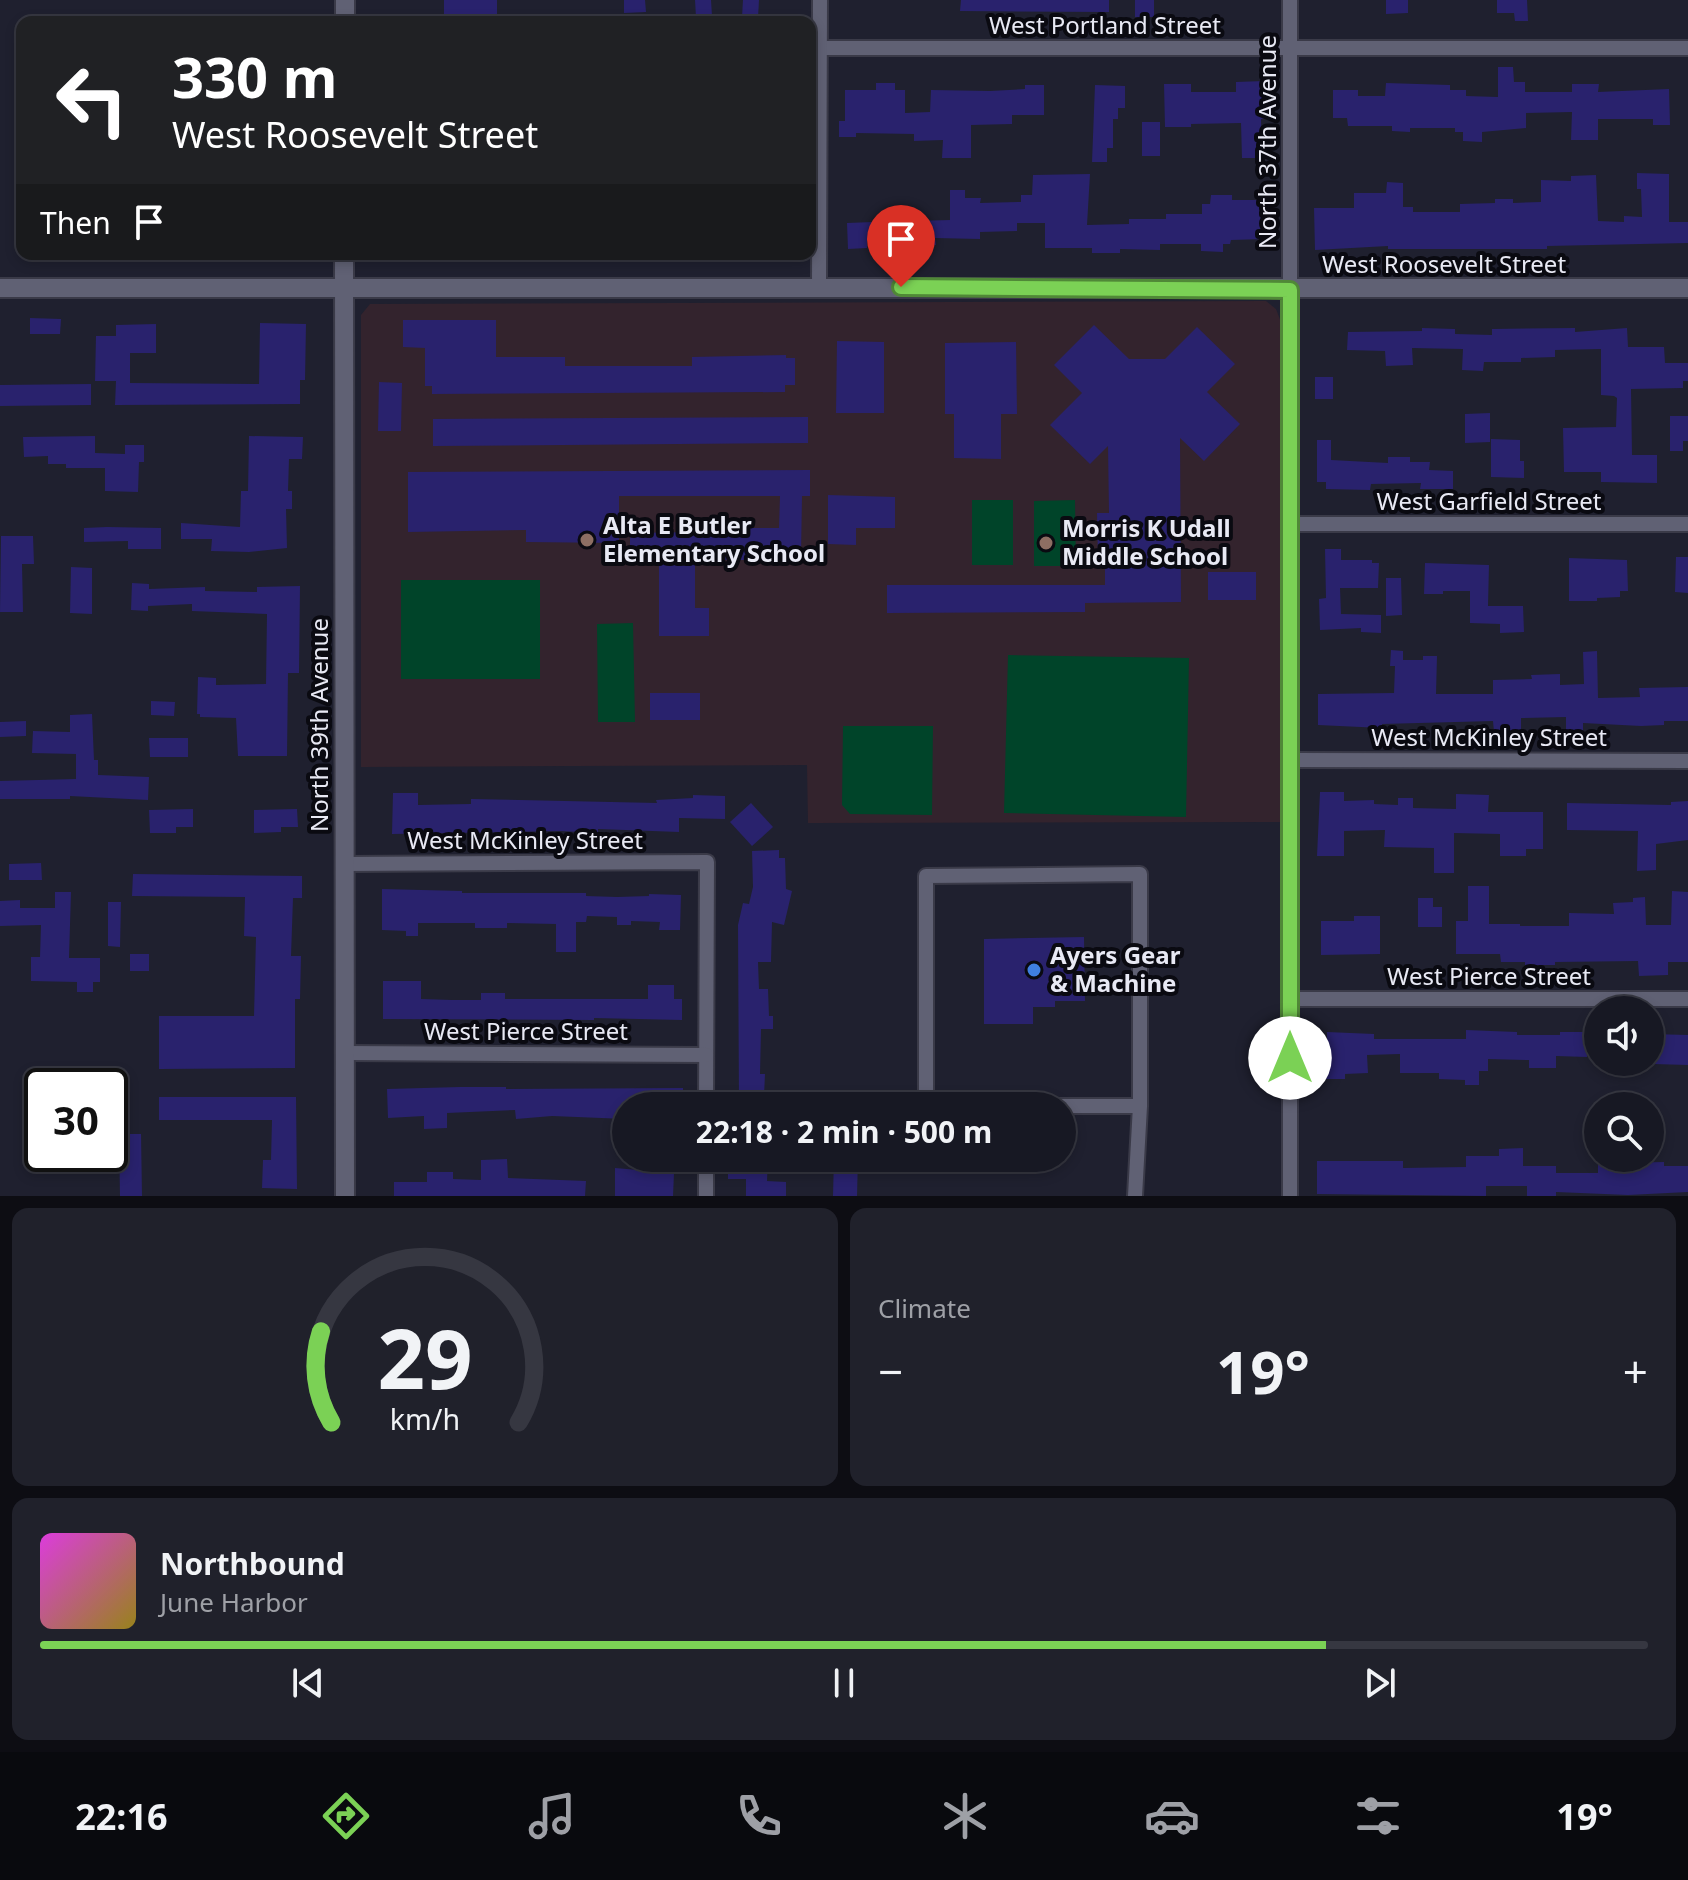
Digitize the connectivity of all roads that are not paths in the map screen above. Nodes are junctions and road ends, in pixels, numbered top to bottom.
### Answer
1 (820, 0) edge
2 (1290, 0) edge
3 (816, 38) edge
4 (1290, 47) junction
5 (816, 48) edge
6 (1688, 48) edge
7 (816, 108) edge
8 (344, 260) edge
9 (819, 286) junction
10 (0, 288) edge
11 (1688, 288) edge
12 (344, 289) junction
13 (1290, 290) junction
14 (1290, 524) junction
15 (1688, 524) edge
16 (1290, 760) junction
17 (1688, 761) edge
18 (344, 864) junction
19 (1290, 999) junction
20 (1688, 999) edge
21 (345, 1053) junction
22 (706, 1055) junction
23 (706, 1092) edge
24 (926, 1092) edge
25 (1076, 1106) edge
26 (1140, 1106) junction
27 (706, 1172) edge
28 (345, 1196) edge
29 (706, 1196) edge
30 (1135, 1196) edge
31 (1290, 1196) edge

1 - 3 street
2 - 4 street, North 37th Avenue
4 - 5 street, West Portland Street
4 - 6 street, West Portland Street
4 - 13 street, North 37th Avenue
7 - 9 street
8 - 12 street, North 39th Avenue
9 - 12 street, West Roosevelt Street
9 - 13 street, West Roosevelt Street
10 - 12 street, West Roosevelt Street
11 - 13 street, West Roosevelt Street
12 - 18 street, North 39th Avenue
13 - 14 street, North 37th Avenue
14 - 15 street, West Garfield Street
14 - 16 street, North 37th Avenue
16 - 17 street, West McKinley Street
16 - 19 street, North 37th Avenue
18 - 21 street, North 39th Avenue
18 - 22 street, West McKinley Street
19 - 20 street, West Pierce Street
19 - 31 street, North 37th Avenue
21 - 22 street, West Pierce Street
21 - 28 street, North 39th Avenue
22 - 23 street
24 - 26 street
25 - 26 street
26 - 30 street
27 - 29 street

